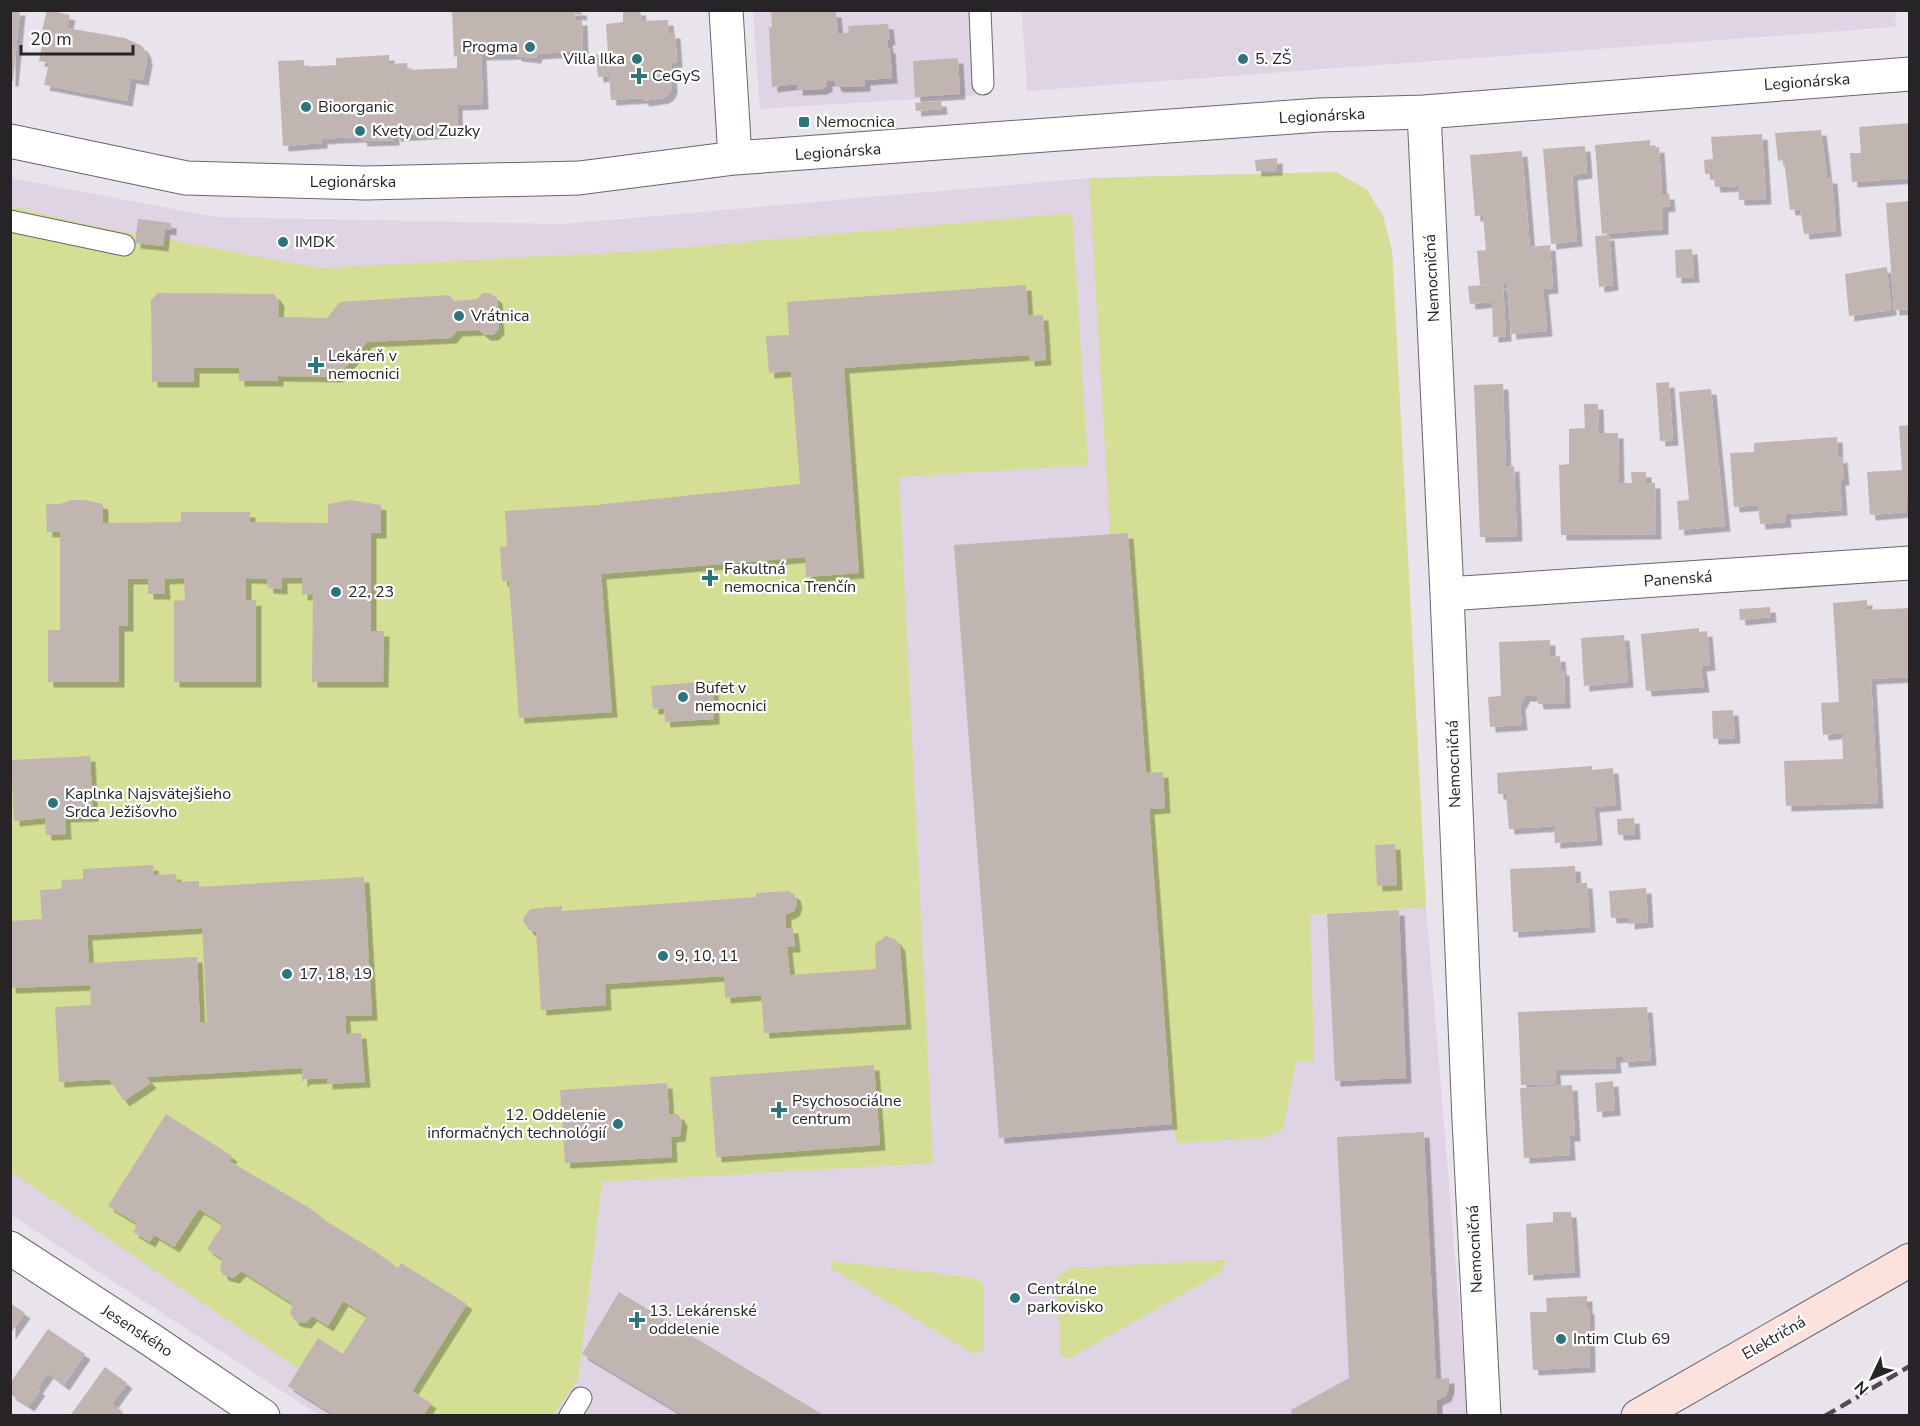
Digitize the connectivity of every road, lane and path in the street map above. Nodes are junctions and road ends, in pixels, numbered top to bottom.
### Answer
1 (726, 10) edge
2 (980, 10) edge
3 (1910, 74) edge
4 (983, 84) dead end
5 (1424, 112) junction
6 (10, 141) edge
7 (735, 158) junction
8 (10, 221) edge
9 (124, 245) dead end
10 (1910, 563) edge
11 (1447, 594) junction
12 (10, 1248) edge
13 (1910, 1260) edge
14 (263, 1416) edge
15 (1484, 1416) edge
16 (1638, 1416) edge

1 - 7 street
2 - 4 lane
3 - 5 street, Legionárska
5 - 7 street, Legionárska
5 - 11 street, Nemocničná
6 - 7 street, Legionárska
8 - 9 lane
10 - 11 street, Panenská
11 - 15 street, Nemocničná
12 - 14 street, Jesenského
13 - 16 main road, Električná

